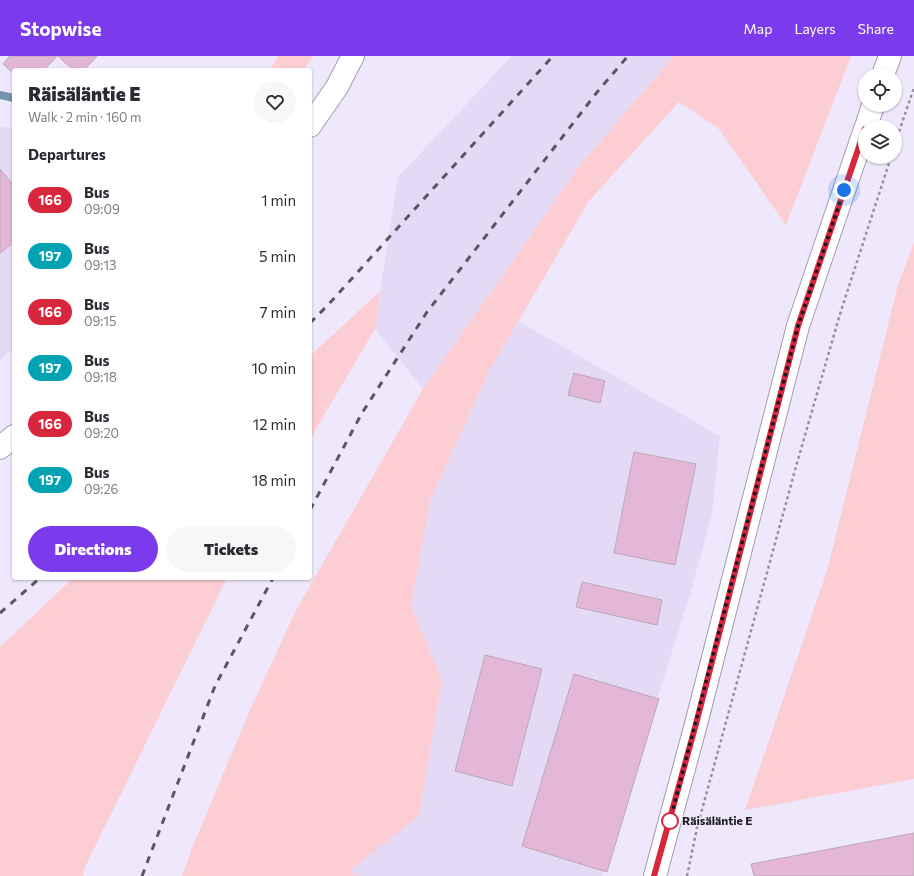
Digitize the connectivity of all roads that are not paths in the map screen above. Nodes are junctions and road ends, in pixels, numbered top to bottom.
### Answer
1 (353, 56) edge
2 (890, 56) edge
3 (886, 68) edge
4 (312, 123) edge
5 (858, 149) edge
6 (12, 438) edge
7 (0, 448) edge
8 (654, 876) edge

1 - 4 street
2 - 3 street
5 - 8 street
6 - 7 street

